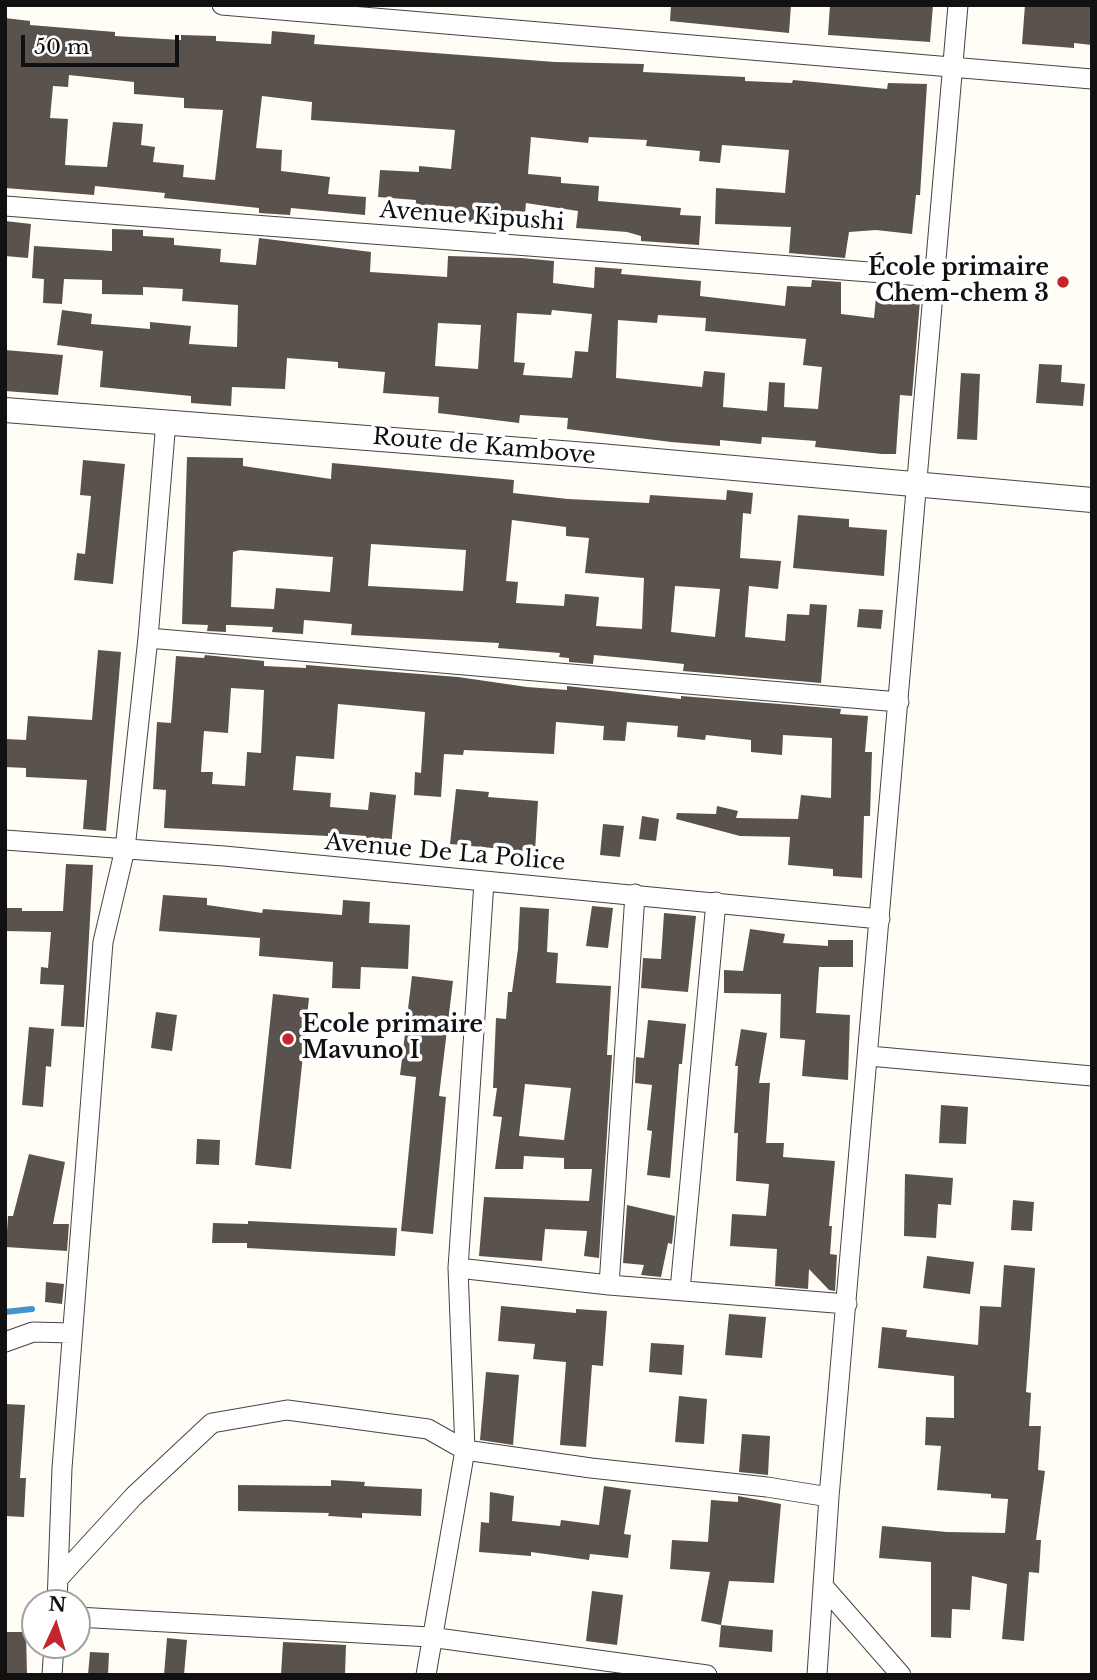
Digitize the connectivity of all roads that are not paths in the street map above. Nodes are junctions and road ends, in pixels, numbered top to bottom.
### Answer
1 (222, 5) edge
2 (958, 5) edge
3 (952, 69) junction
4 (1092, 79) edge
5 (5, 206) edge
6 (935, 277) junction
7 (5, 410) edge
8 (166, 421) junction
9 (917, 486) junction
10 (1092, 500) edge
11 (148, 638) junction
12 (899, 702) junction
13 (5, 840) edge
14 (125, 849) junction
15 (484, 881) junction
16 (635, 894) junction
17 (716, 902) junction
18 (880, 919) junction
19 (869, 1056) junction
20 (1092, 1076) edge
21 (458, 1268) junction
22 (609, 1285) junction
23 (680, 1290) junction
24 (847, 1304) junction
25 (71, 1333) junction
26 (5, 1342) edge
27 (465, 1450) junction
28 (828, 1497) junction
29 (58, 1579) junction
30 (824, 1587) junction
31 (58, 1589) edge
32 (91, 1618) edge
33 (430, 1637) junction
34 (426, 1675) edge
35 (707, 1675) edge
36 (817, 1675) edge
37 (901, 1675) edge

1 - 3 street
2 - 3 street
3 - 4 street
3 - 6 street
5 - 6 street, Avenue Kipushi
6 - 9 street
7 - 8 street, Route de Kambove
8 - 9 street, Route de Kambove
8 - 11 street
9 - 10 street, Route de Kambove
9 - 12 street
11 - 12 street
11 - 14 street
12 - 18 street
13 - 14 street, Avenue De La Police
14 - 15 street, Avenue De La Police
14 - 25 street
15 - 16 street, Avenue De La Police
15 - 21 street
16 - 17 street, Avenue De La Police
16 - 22 street
17 - 18 street, Avenue De La Police
17 - 23 street
18 - 19 street
19 - 20 street
19 - 24 street
21 - 22 street
21 - 27 street
22 - 23 street
23 - 24 street
24 - 28 street
25 - 26 street
25 - 29 street
27 - 28 street
27 - 29 street
27 - 33 street
28 - 30 street
29 - 31 street
30 - 36 street
30 - 37 street
32 - 33 street
33 - 34 street
33 - 35 street

